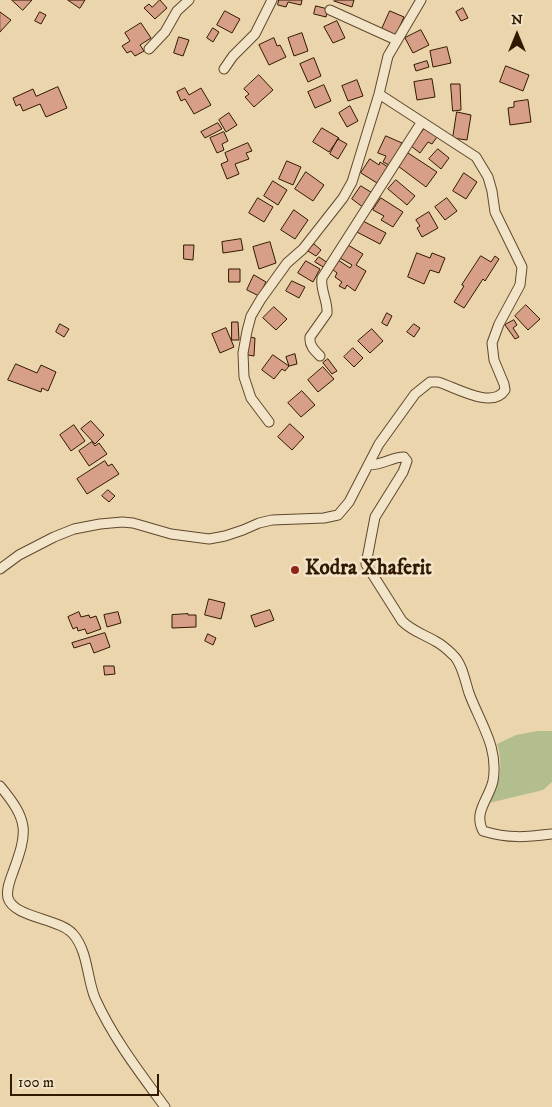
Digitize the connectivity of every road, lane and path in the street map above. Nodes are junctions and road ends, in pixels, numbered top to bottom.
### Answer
1 (189, 0) edge
2 (272, 0) edge
3 (421, 0) edge
4 (330, 10) dead end
5 (396, 40) junction
6 (149, 49) dead end
7 (224, 68) dead end
8 (379, 94) junction
9 (421, 122) junction
10 (320, 356) dead end
11 (269, 422) dead end
12 (368, 465) junction
13 (0, 569) edge
14 (0, 786) edge
15 (552, 834) edge
16 (165, 1107) edge

1 - 6 street
2 - 7 street
3 - 5 street
4 - 5 street
5 - 8 street
8 - 9 street
8 - 11 street
9 - 10 street
9 - 12 street
12 - 13 street
12 - 15 street
14 - 16 street

